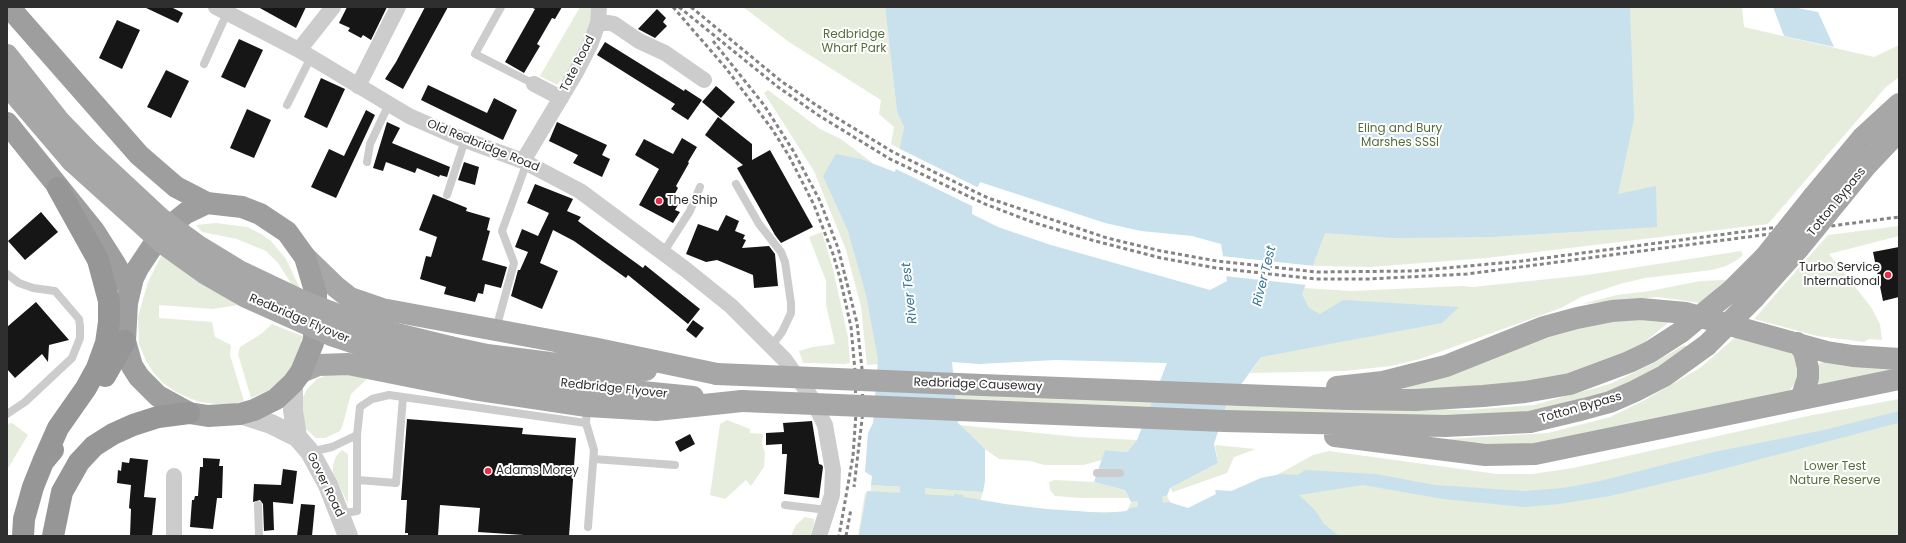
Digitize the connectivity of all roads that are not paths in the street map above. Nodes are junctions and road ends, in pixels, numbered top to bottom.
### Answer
1 (8, 7) edge
2 (333, 7) edge
3 (398, 7) edge
4 (501, 7) edge
5 (599, 7) edge
6 (222, 10) edge
7 (598, 23) junction
8 (305, 53) junction
9 (7, 55) edge
10 (204, 64) dead end
11 (704, 80) dead end
12 (7, 84) edge
13 (534, 84) joint
14 (358, 86) junction
15 (561, 98) junction
16 (389, 104) junction
17 (1899, 104) edge
18 (287, 105) dead end
19 (7, 123) edge
20 (1899, 131) edge
21 (465, 140) junction
22 (79, 155) junction
23 (525, 161) junction
24 (367, 162) dead end
25 (736, 184) dead end
26 (58, 188) junction
27 (700, 188) dead end
28 (447, 195) dead end
29 (207, 203) junction
30 (663, 253) junction
31 (305, 257) junction
32 (7, 274) edge
33 (130, 290) junction
34 (496, 330) junction
35 (125, 341) junction
36 (1797, 343) junction
37 (772, 346) junction
38 (448, 356) junction
39 (1899, 358) edge
40 (717, 374) junction
41 (297, 377) junction
42 (1899, 379) edge
43 (1238, 394) junction
44 (403, 397) junction
45 (1801, 399) junction
46 (742, 401) junction
47 (189, 413) junction
48 (7, 414) edge
49 (240, 414) junction
50 (586, 415) junction
51 (1224, 421) junction
52 (357, 435) junction
53 (297, 437) junction
54 (310, 452) junction
55 (594, 458) junction
56 (43, 462) junction
57 (675, 465) dead end
58 (1097, 473) dead end
59 (1120, 473) dead end
60 (174, 476) dead end
61 (358, 480) junction
62 (258, 505) dead end
63 (785, 505) dead end
64 (827, 510) junction
65 (340, 514) junction
66 (588, 527) dead end
67 (22, 536) edge
68 (53, 536) edge
69 (174, 536) edge
70 (259, 536) edge
71 (348, 536) edge
72 (819, 536) edge

1 - 29 highway
2 - 8 street
3 - 14 street
4 - 13 lane
5 - 7 street, Tate Road
6 - 8 street, Old Redbridge Road
6 - 10 lane
7 - 11 street
7 - 15 street, Tate Road
8 - 14 street, Old Redbridge Road
8 - 18 lane
9 - 22 main road, Redbridge Flyover
12 - 22 main road, Redbridge Flyover
13 - 15 street, Tate Road
14 - 16 street, Old Redbridge Road
15 - 23 street, Tate Road
16 - 21 street, Old Redbridge Road
16 - 24 lane
17 - 43 main road, Totton Bypass, bridge
19 - 26 highway
20 - 51 main road, Totton Bypass, bridge
21 - 23 street, Old Redbridge Road
21 - 28 lane
22 - 38 main road, Redbridge Flyover, bridge
23 - 30 street, Old Redbridge Road
23 - 34 lane
25 - 37 lane
26 - 33 highway
26 - 56 highway
27 - 30 lane
29 - 31 highway
29 - 33 highway
30 - 37 street, Old Redbridge Road
31 - 34 main road
31 - 41 highway
32 - 48 lane
33 - 35 highway
34 - 40 main road
35 - 47 highway
35 - 56 highway
36 - 39 main road
36 - 43 main road
36 - 45 main road
37 - 64 street, Old Redbridge Road
38 - 40 main road, Redbridge Flyover
38 - 46 main road, Redbridge Flyover
40 - 43 main road, Redbridge Causeway, bridge
41 - 49 highway
41 - 50 main road
41 - 53 street
42 - 45 main road
44 - 50 lane
44 - 52 lane
44 - 61 lane
45 - 51 main road
46 - 50 main road
46 - 51 main road, bridge
47 - 49 highway
47 - 68 highway
49 - 53 street, Gover Road
50 - 55 lane
52 - 54 lane
52 - 61 lane
53 - 54 street, Gover Road
54 - 65 street, Gover Road
55 - 57 lane
55 - 66 lane
56 - 67 highway
58 - 59 lane
60 - 69 street
61 - 65 lane
62 - 70 lane
63 - 64 lane
64 - 72 street, Old Redbridge Road
65 - 71 street, Gover Road

